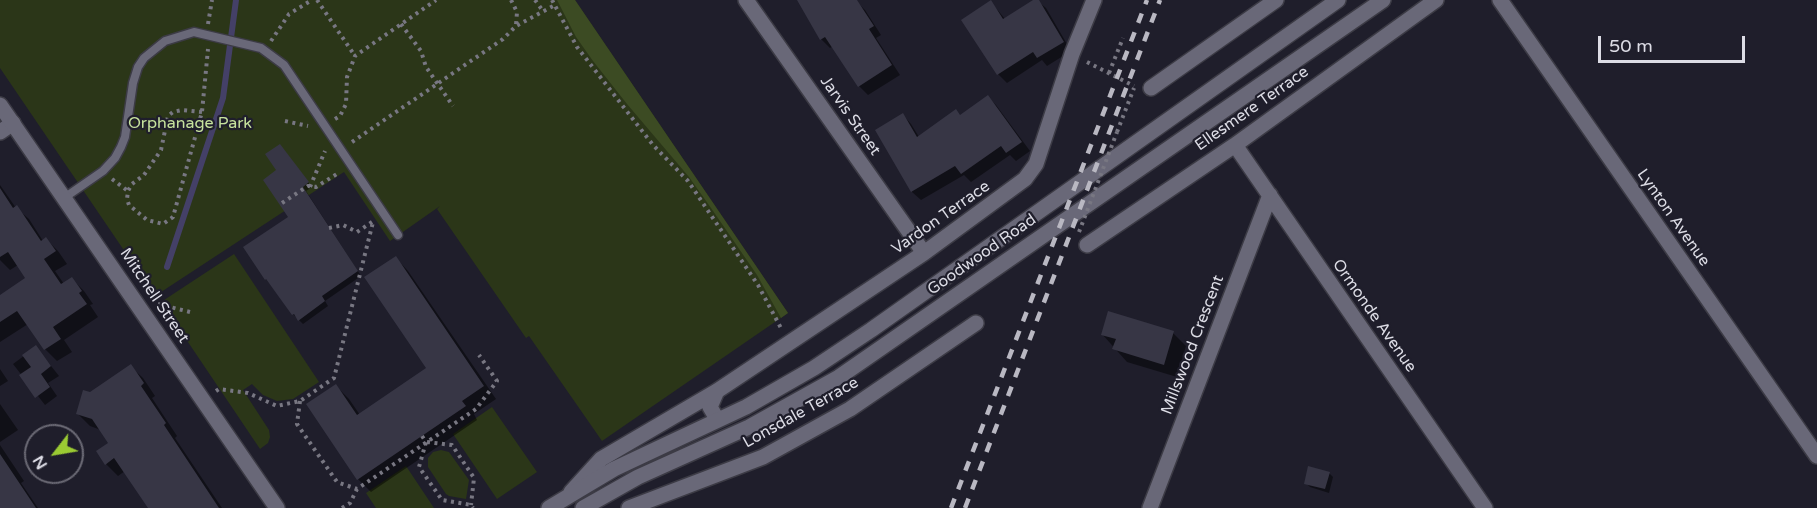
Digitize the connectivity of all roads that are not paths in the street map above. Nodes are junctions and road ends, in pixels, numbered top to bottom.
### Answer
1 (746, 0) edge
2 (1094, 0) edge
3 (1276, 0) edge
4 (1338, 0) edge
5 (1383, 0) edge
6 (1436, 0) edge
7 (1500, 0) edge
8 (1151, 88) road end
9 (0, 105) edge
10 (13, 123) junction
11 (0, 132) edge
12 (1235, 145) junction
13 (1270, 195) junction
14 (64, 198) junction
15 (398, 235) dead end
16 (1083, 238) road end
17 (924, 253) junction
18 (976, 323) dead end
19 (717, 391) junction
20 (717, 419) junction
21 (1817, 456) edge
22 (567, 497) junction
23 (277, 508) edge
24 (549, 508) edge
25 (583, 508) edge
26 (629, 508) edge
27 (1150, 508) edge
28 (1485, 508) edge

1 - 17 street, Jarvis Street
2 - 17 street, Vardon Terrace
3 - 8 street
4 - 20 street, Goodwood Road
5 - 25 street, Goodwood Road
6 - 12 street, Ellesmere Terrace
7 - 21 street, Lynton Avenue
9 - 10 street, Mitchell Street
10 - 11 street
10 - 14 street, Mitchell Street
12 - 13 street, Ormonde Avenue
12 - 16 street, Ellesmere Terrace
13 - 27 street, Millswood Crescent
13 - 28 street, Ormonde Avenue
14 - 15 lane
14 - 23 street, Mitchell Street
17 - 19 street, Vardon Terrace
18 - 26 street, Lonsdale Terrace
19 - 20 street
19 - 22 street, Vardon Terrace
20 - 22 street, Goodwood Road
22 - 24 street, Goodwood Road

